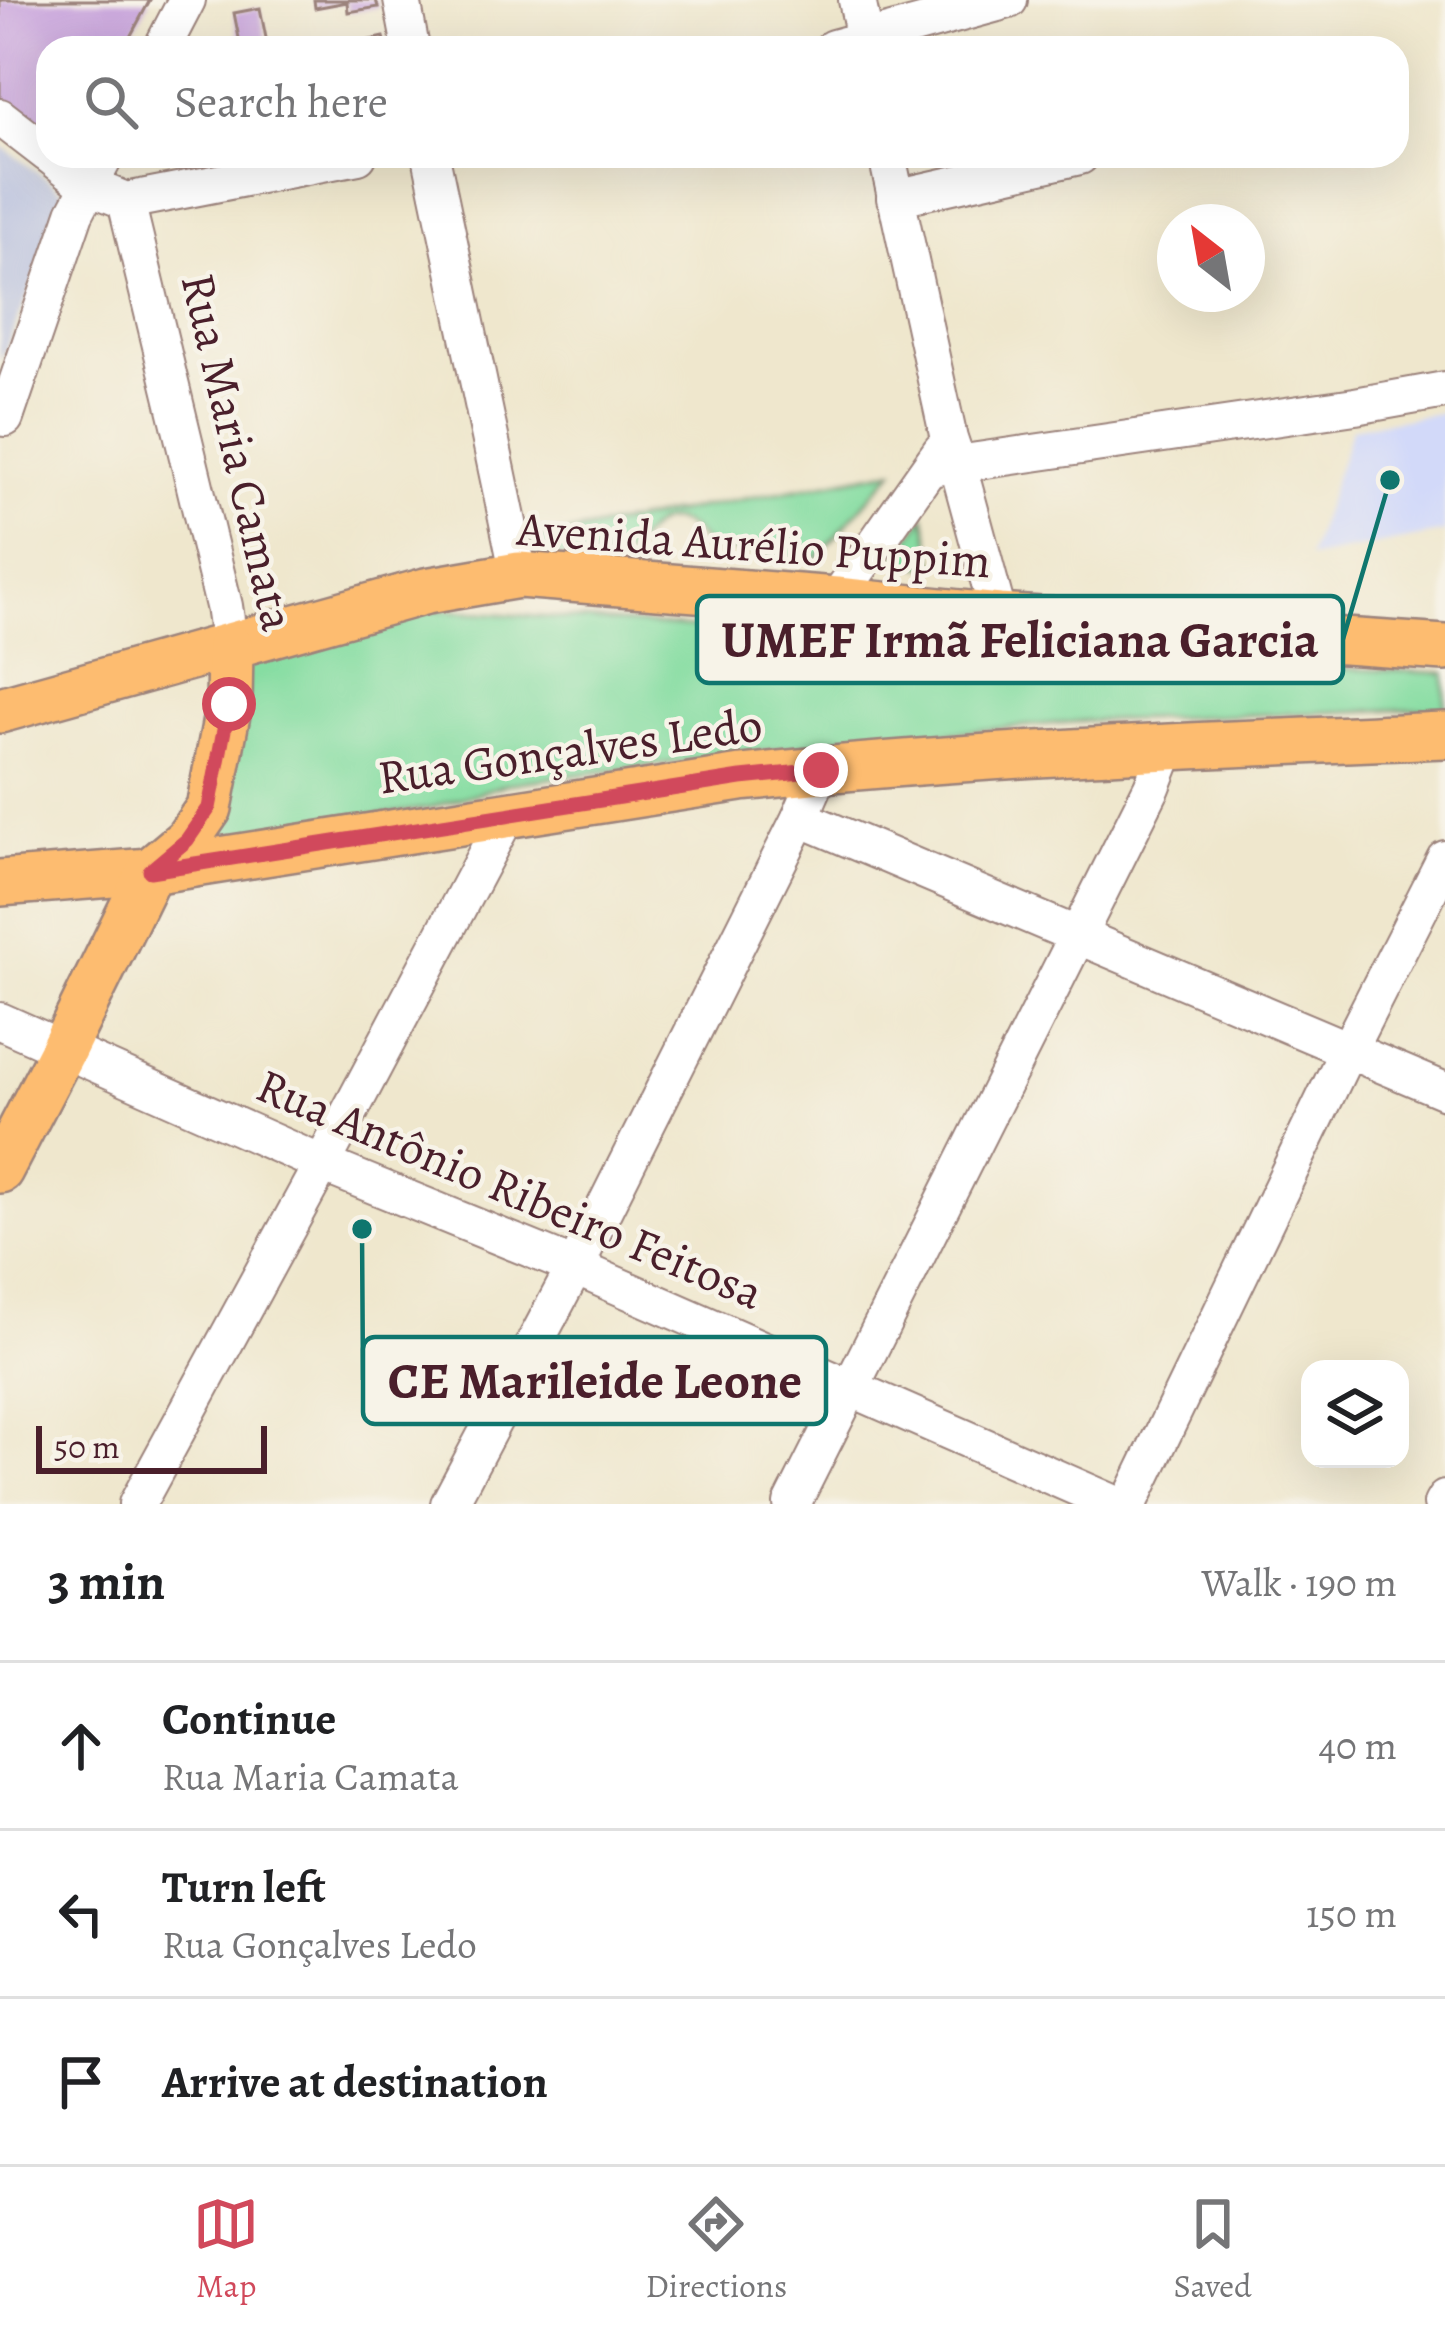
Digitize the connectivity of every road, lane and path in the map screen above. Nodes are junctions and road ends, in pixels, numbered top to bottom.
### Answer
1 (187, 0) edge
2 (402, 0) edge
3 (857, 0) edge
4 (1009, 0) edge
5 (168, 36) edge
6 (409, 36) edge
7 (855, 36) edge
8 (888, 36) edge
9 (0, 117) edge
10 (36, 145) edge
11 (296, 168) edge
12 (434, 168) edge
13 (890, 168) edge
14 (1028, 168) edge
15 (97, 171) edge
16 (896, 198) junction
17 (125, 201) junction
18 (1445, 390) edge
19 (5, 418) dead end
20 (946, 458) junction
21 (519, 575) junction
22 (836, 600) junction
23 (999, 617) junction
24 (230, 646) junction
25 (1445, 648) edge
26 (0, 710) edge
27 (1445, 735) edge
28 (1168, 746) junction
29 (821, 770) junction
30 (508, 813) junction
31 (800, 818) junction
32 (1445, 859) edge
33 (150, 871) junction
34 (0, 883) edge
35 (1078, 935) junction
36 (0, 1021) edge
37 (63, 1049) junction
38 (1348, 1050) junction
39 (1445, 1091) edge
40 (322, 1164) junction
41 (0, 1170) edge
42 (575, 1268) junction
43 (852, 1388) junction
44 (136, 1504) edge
45 (449, 1504) edge
46 (792, 1504) edge
47 (1115, 1504) edge
48 (1129, 1504) edge

1 - 5 street
2 - 6 street
3 - 7 street
4 - 8 street
9 - 10 street
11 - 17 street
12 - 21 street
13 - 16 street
14 - 16 street
15 - 17 street
15 - 19 street
16 - 20 street
17 - 24 street, Rua Maria Camata
18 - 20 street
20 - 22 street
20 - 23 street
21 - 22 main road, Avenida Aurélio Puppim
21 - 24 main road, Avenida Aurélio Puppim
22 - 23 main road, Avenida Aurélio Puppim
23 - 25 main road, Avenida Aurélio Puppim
24 - 26 main road, Avenida Aurélio Puppim
24 - 33 main road, Rua Maria Camata
27 - 28 main road, Rua Gonçalves Ledo
28 - 29 main road, Rua Gonçalves Ledo
28 - 35 street
29 - 30 main road, Rua Gonçalves Ledo
29 - 31 street
30 - 33 main road, Rua Gonçalves Ledo
30 - 40 street
31 - 35 street
31 - 42 street
32 - 38 street
33 - 34 main road, Rua Gonçalves Ledo
33 - 37 main road, Rua Maria Camata
35 - 38 street
35 - 43 street
36 - 37 street, Rua Antônio Ribeiro Feitosa
37 - 40 street, Rua Antônio Ribeiro Feitosa
37 - 41 main road, Rua Maria Camata
38 - 39 street
38 - 48 street
40 - 42 street, Rua Antônio Ribeiro Feitosa
40 - 44 street
42 - 43 street, Rua Antônio Ribeiro Feitosa
42 - 45 street
43 - 46 street
43 - 47 street, Rua Antônio Ribeiro Feitosa

